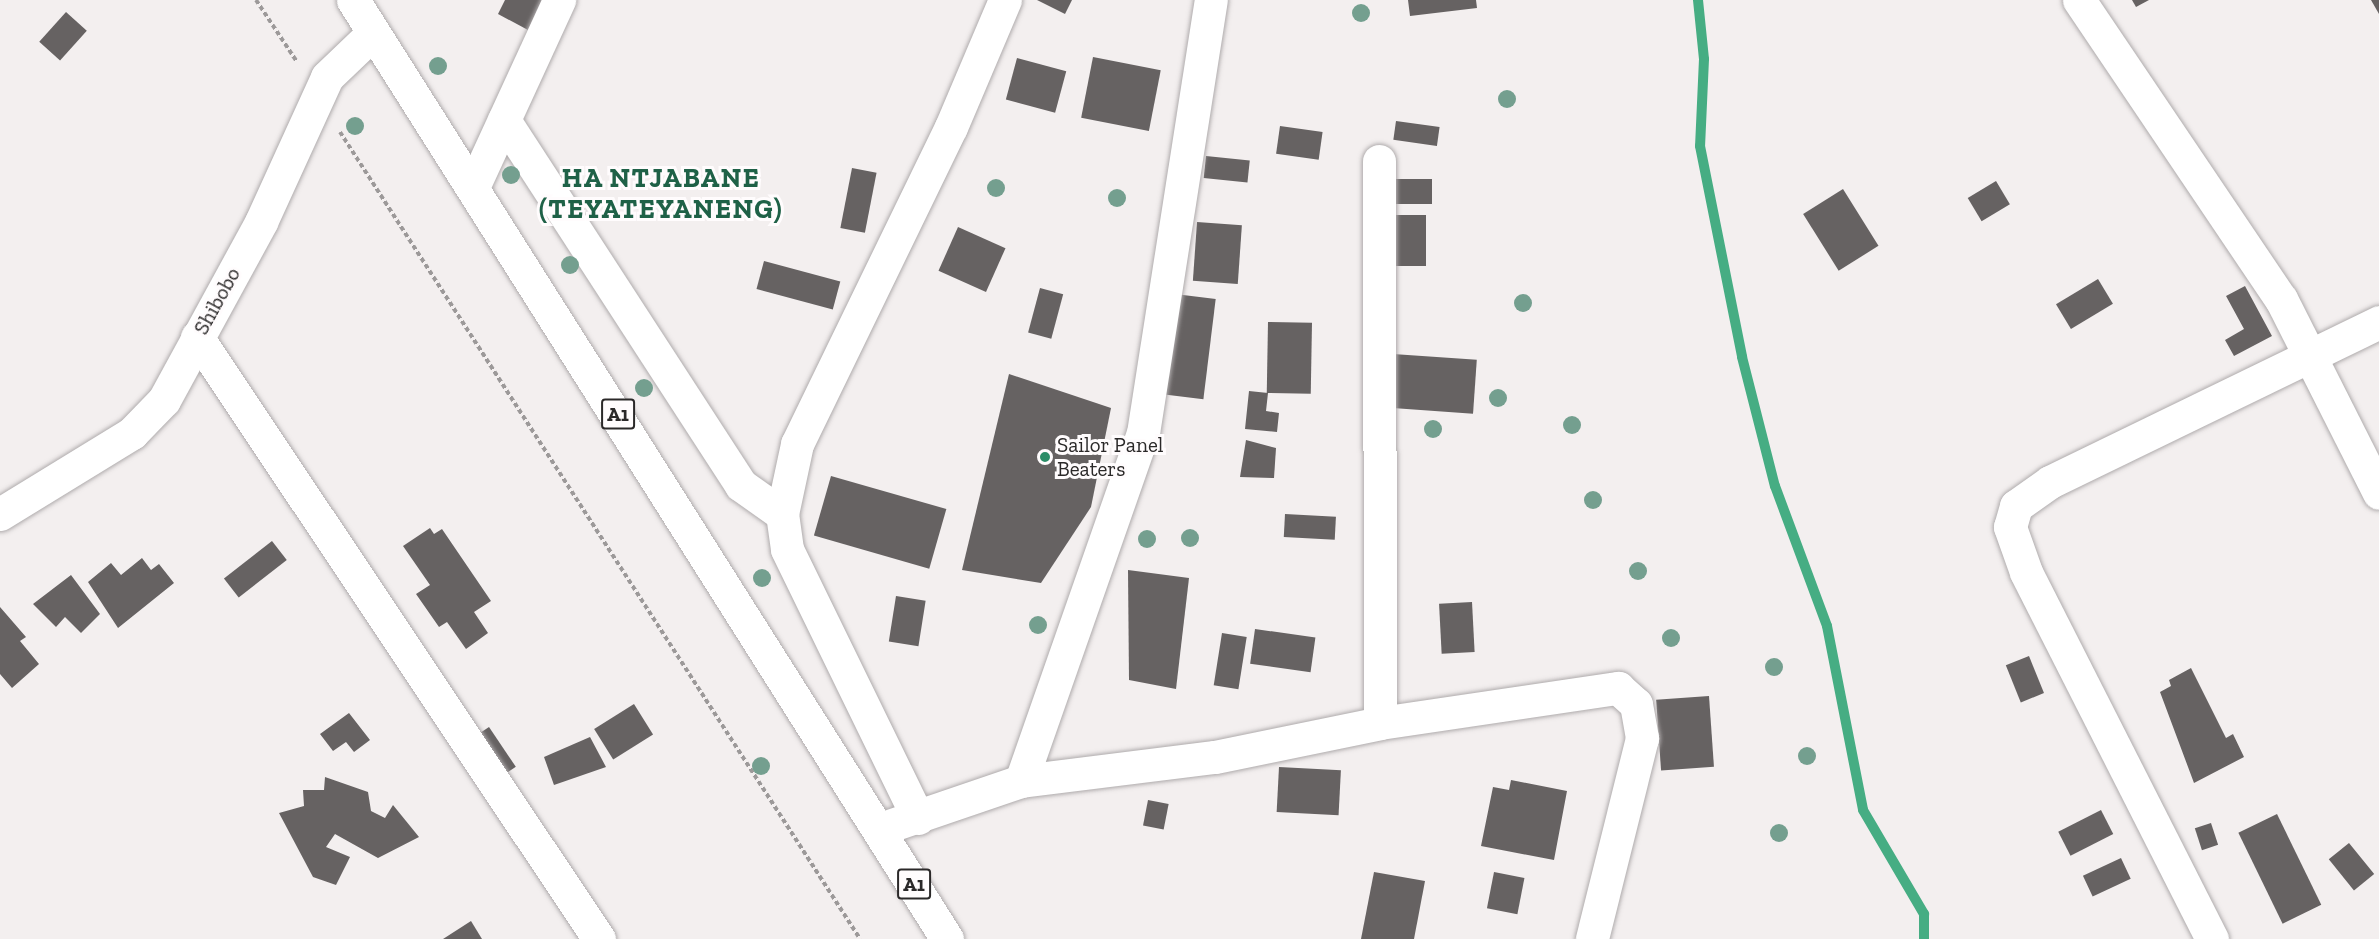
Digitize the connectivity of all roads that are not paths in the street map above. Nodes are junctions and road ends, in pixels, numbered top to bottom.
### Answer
1 (353, 0) edge
2 (559, 0) edge
3 (1005, 0) edge
4 (1211, 0) edge
5 (2079, 0) edge
6 (373, 33) junction
7 (504, 120) junction
8 (1379, 161) dead end
9 (474, 185) junction
10 (2379, 322) edge
11 (197, 337) junction
12 (2310, 353) junction
13 (2379, 493) edge
14 (0, 514) edge
15 (782, 514) junction
16 (1380, 723) junction
17 (1021, 781) junction
18 (918, 818) junction
19 (880, 829) junction
20 (599, 939) edge
21 (947, 939) edge
22 (1592, 939) edge
23 (2212, 939) edge

1 - 6 street, A1
2 - 7 street
3 - 15 street
4 - 17 street
5 - 12 street
6 - 9 street, A1
6 - 11 street, Shibobo
7 - 9 street
7 - 15 street
8 - 16 street
9 - 19 street, A1
10 - 12 street
11 - 14 street, Shibobo
11 - 20 street
12 - 13 street
12 - 23 street
15 - 18 street
16 - 17 street
16 - 22 street
17 - 18 street
18 - 19 street
19 - 21 street, A1

